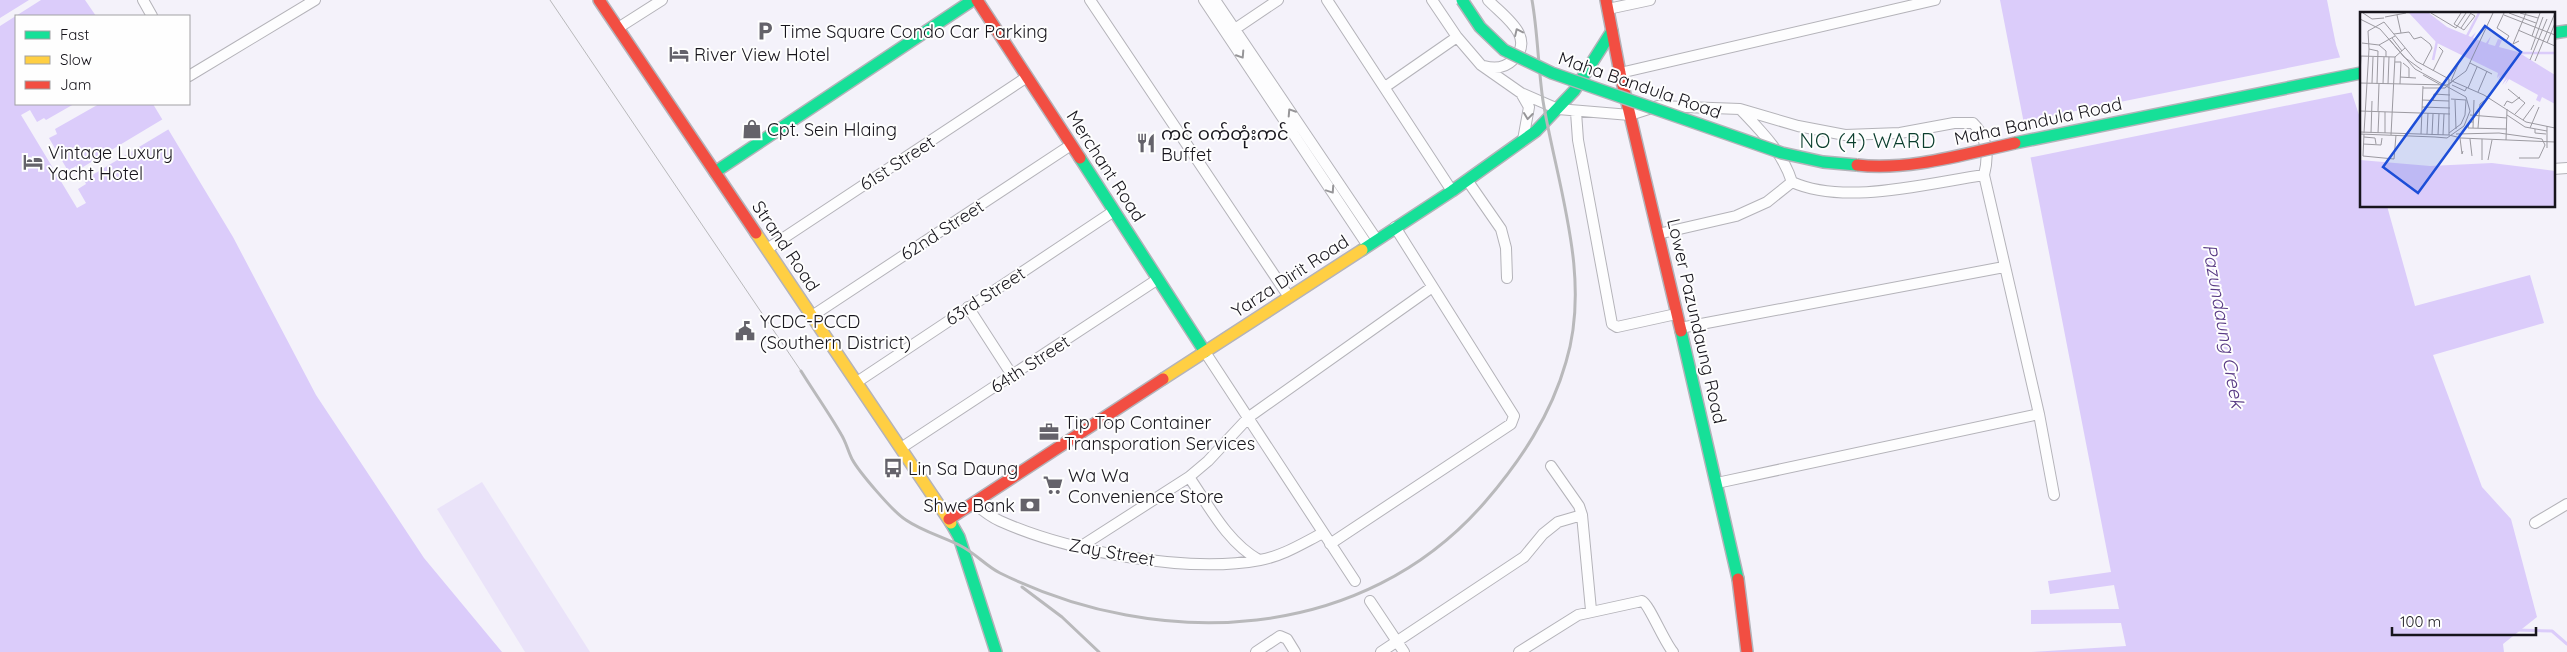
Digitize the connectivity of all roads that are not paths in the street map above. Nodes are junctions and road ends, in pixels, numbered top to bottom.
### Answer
1 (142, 0) edge
2 (315, 0) edge
3 (599, 0) edge
4 (609, 0) edge
5 (662, 0) edge
6 (974, 0) edge
7 (977, 0) edge
8 (1090, 0) edge
9 (1204, 0) edge
10 (1215, 0) edge
11 (1278, 0) edge
12 (1327, 0) edge
13 (1432, 0) edge
14 (1462, 0) edge
15 (1488, 0) edge
16 (1650, 0) edge
17 (1935, 0) edge
18 (1607, 4) edge
19 (151, 15) edge
20 (621, 25) junction
21 (1230, 31) junction
22 (1612, 31) junction
23 (2567, 31) edge
24 (2554, 34) edge
25 (1457, 37) junction
26 (1481, 65) junction
27 (1620, 73) junction
28 (2360, 73) edge
29 (190, 75) edge
30 (1027, 77) junction
31 (1385, 87) junction
32 (1521, 93) junction
33 (1558, 109) junction
34 (1740, 109) junction
35 (1576, 112) junction
36 (1630, 115) junction
37 (1523, 140) junction
38 (1072, 145) junction
39 (2567, 168) edge
40 (718, 169) junction
41 (2554, 169) edge
42 (1984, 175) junction
43 (1467, 180) junction
44 (1792, 182) junction
45 (1452, 191) junction
46 (1114, 211) junction
47 (1395, 227) junction
48 (1658, 234) junction
49 (1373, 243) junction
50 (770, 247) junction
51 (2004, 267) junction
52 (1507, 278) dead end
53 (1158, 279) junction
54 (1431, 288) junction
55 (1289, 297) junction
56 (968, 307) junction
57 (815, 313) junction
58 (1676, 314) junction
59 (1680, 328) junction
60 (1205, 352) junction
61 (1012, 375) junction
62 (860, 380) junction
63 (2039, 414) junction
64 (1249, 417) junction
65 (905, 446) junction
66 (1551, 466) dead end
67 (1189, 477) junction
68 (1717, 483) junction
69 (2054, 495) dead end
70 (974, 504) junction
71 (2567, 504) edge
72 (1582, 515) junction
73 (952, 517) junction
74 (2535, 523) dead end
75 (1323, 533) junction
76 (1330, 544) junction
77 (1080, 547) junction
78 (1259, 560) junction
79 (1354, 581) dead end
80 (1370, 601) dead end
81 (1592, 610) junction
82 (1397, 641) junction
83 (996, 652) edge
84 (1000, 652) edge
85 (1256, 652) edge
86 (1294, 652) edge
87 (1380, 652) edge
88 (1404, 652) edge
89 (1519, 652) edge
90 (1673, 652) edge
91 (1746, 652) edge

1 - 19 street
2 - 29 street
3 - 20 main road, Strand Road
4 - 20 main road, Strand Road
5 - 20 street
6 - 40 main road
7 - 30 main road, Merchant Road
8 - 55 street
9 - 21 street
10 - 21 street
11 - 21 street
12 - 31 street
13 - 25 street
14 - 28 main road, Maha Bandula Road, bridge
26 -> 15 street
16 - 18 street
17 - 27 street
18 - 22 main road, Lower Pazundaung Road
20 - 40 main road, Strand Road
21 - 49 street
22 - 27 main road, Lower Pazundaung Road
22 - 33 main road, Yarza Dirit Road
23 - 24 main road
25 - 26 street
25 - 31 street
26 - 32 street
27 - 36 main road, Lower Pazundaung Road
30 - 38 main road, Merchant Road
30 - 50 street, 61st Street
31 - 45 street
32 - 33 street
32 -> 37 street
33 - 35 street
33 - 37 main road, Yarza Dirit Road
34 - 36 street
34 - 42 street
34 - 44 street
35 - 36 street
35 - 58 street
36 - 48 main road, Lower Pazundaung Road
37 - 43 main road, Yarza Dirit Road
38 - 46 main road, Merchant Road
38 - 57 street, 62nd Street
39 - 41 street
40 - 50 main road, Strand Road
42 - 44 street
42 - 51 street
43 - 45 main road, Yarza Dirit Road
43 - 52 street
44 - 48 street
45 - 47 main road, Yarza Dirit Road
46 - 53 main road, Merchant Road
46 - 56 street, 63rd Street
47 - 49 main road, Yarza Dirit Road
47 - 54 street
48 - 58 main road, Lower Pazundaung Road
49 - 55 main road, Yarza Dirit Road
50 - 57 main road, Strand Road
51 - 59 street
51 - 63 street
53 - 60 main road, Merchant Road
53 - 61 street, 64th Street
54 - 64 street
54 - 76 street
55 - 60 main road, Yarza Dirit Road
56 - 61 street
56 - 62 street, 63rd Street
57 - 62 main road, Strand Road
58 - 59 main road, Lower Pazundaung Road
59 - 68 main road, Lower Pazundaung Road
60 - 64 street
60 - 70 main road, Yarza Dirit Road
61 - 65 street, 64th Street
62 - 65 main road, Strand Road
63 - 68 street
63 - 69 street
64 - 67 street
64 - 75 street
65 - 73 main road, Strand Road
66 - 72 street
67 - 77 street
67 - 78 street
68 - 91 main road, Lower Pazundaung Road
70 - 73 main road, Yarza Dirit Road
70 - 77 street, Zay Street
71 - 74 street
72 - 81 street
72 - 82 street
73 - 83 main road, Strand Road
73 - 84 main road, Strand Road
75 - 76 street
75 - 78 street, Zay Street
76 - 79 street
77 - 78 street, Zay Street
80 - 82 street
81 - 89 street
81 - 90 street
82 - 87 street
82 - 88 street
85 - 86 street

